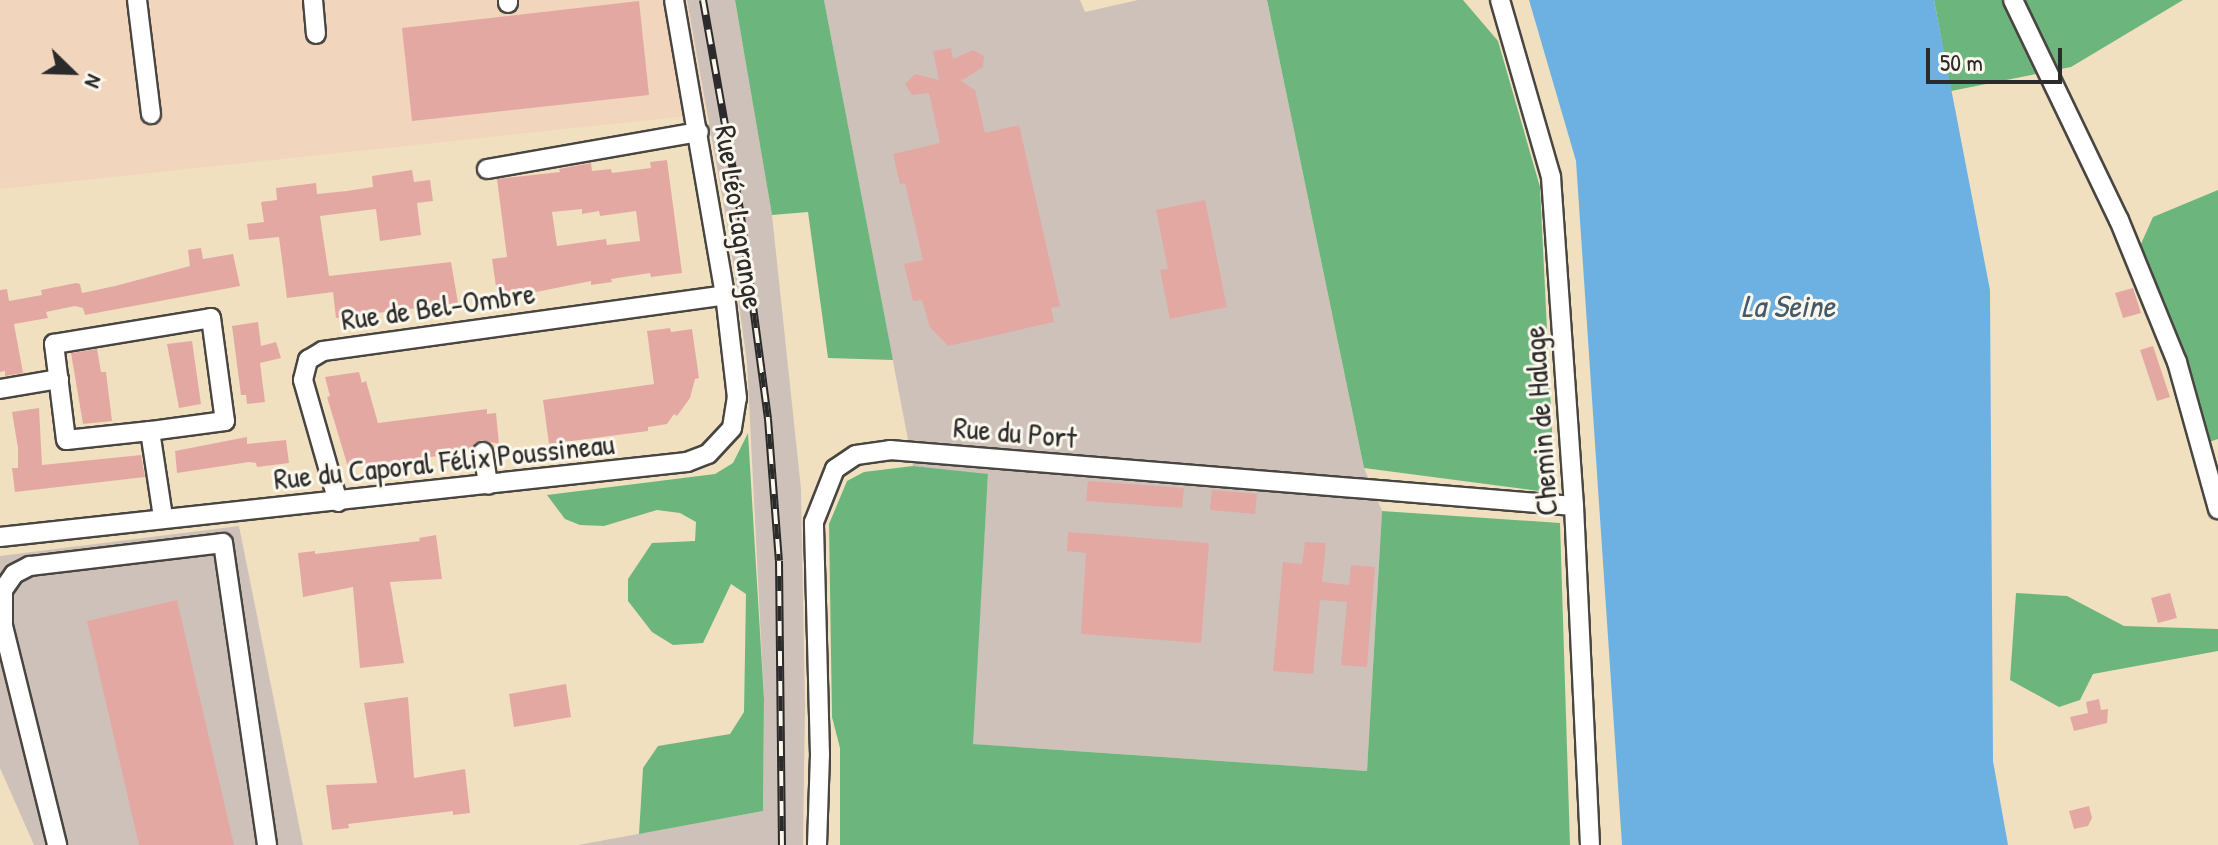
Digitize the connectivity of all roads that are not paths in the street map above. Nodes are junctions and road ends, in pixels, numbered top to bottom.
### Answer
1 (137, 0) edge
2 (313, 0) edge
3 (674, 0) edge
4 (1500, 0) edge
5 (2013, 0) edge
6 (316, 34) dead end
7 (151, 114) dead end
8 (699, 132) junction
9 (487, 169) dead end
10 (725, 295) junction
11 (59, 379) junction
12 (0, 389) edge
13 (150, 431) junction
14 (724, 440) joint
15 (483, 452) dead end
16 (488, 485) junction
17 (338, 502) junction
18 (1574, 506) junction
19 (2218, 509) edge
20 (163, 517) junction
21 (0, 537) edge
22 (2, 589) edge
23 (57, 845) edge
24 (267, 845) edge
25 (817, 845) edge
26 (1590, 845) edge

1 - 7 street
2 - 6 street
3 - 8 street, Rue Léo Lagrange
4 - 18 street, Chemin de Halage
5 - 19 street
8 - 9 street
8 - 10 street, Rue Léo Lagrange
10 - 14 street, Rue Léo Lagrange
10 - 17 street, Rue de Bel-Ombre
11 - 12 street
11 - 13 street
11 - 13 street
13 - 20 street
14 - 16 street, Rue du Caporal Félix Poussineau
15 - 16 street
16 - 17 street, Rue du Caporal Félix Poussineau
17 - 20 street, Rue du Caporal Félix Poussineau
18 - 25 street, Rue du Port
18 - 26 street, Chemin de Halage
20 - 21 street, Rue du Caporal Félix Poussineau
22 - 23 street
22 - 24 street

